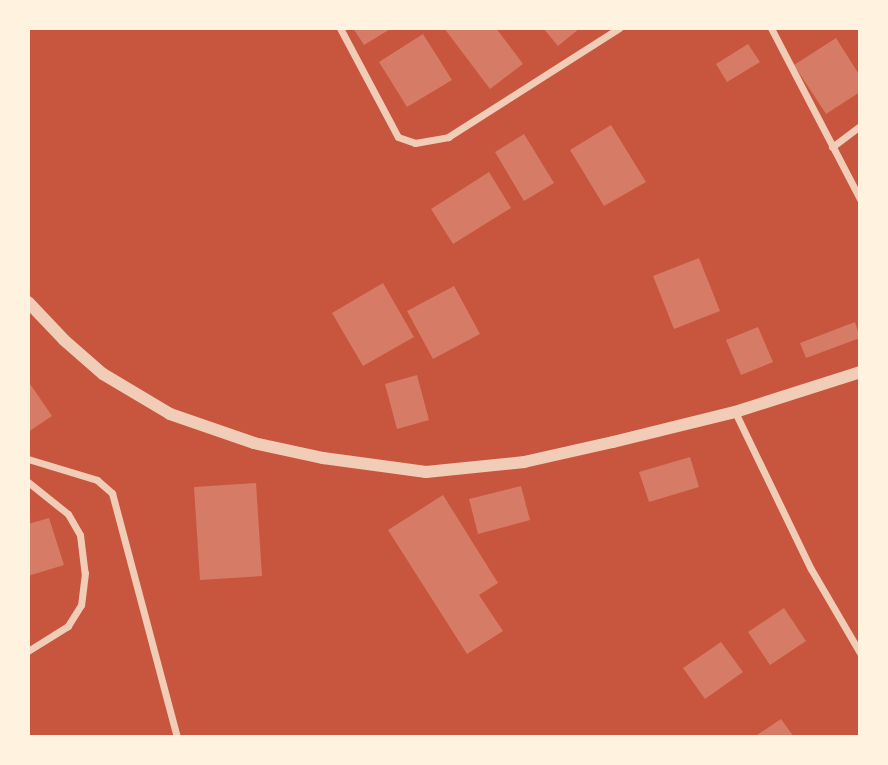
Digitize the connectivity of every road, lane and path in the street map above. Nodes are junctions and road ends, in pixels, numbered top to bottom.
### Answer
1 (340, 28) edge
2 (619, 28) edge
3 (771, 28) edge
4 (860, 127) edge
5 (832, 147) junction
6 (860, 199) edge
7 (28, 303) edge
8 (860, 372) edge
9 (735, 412) junction
10 (28, 459) edge
11 (28, 482) edge
12 (28, 651) edge
13 (860, 653) edge
14 (177, 737) edge

1 - 2 street
3 - 5 street
4 - 5 street
5 - 6 street
7 - 9 street
8 - 9 street
9 - 13 street
10 - 14 street
11 - 12 street

